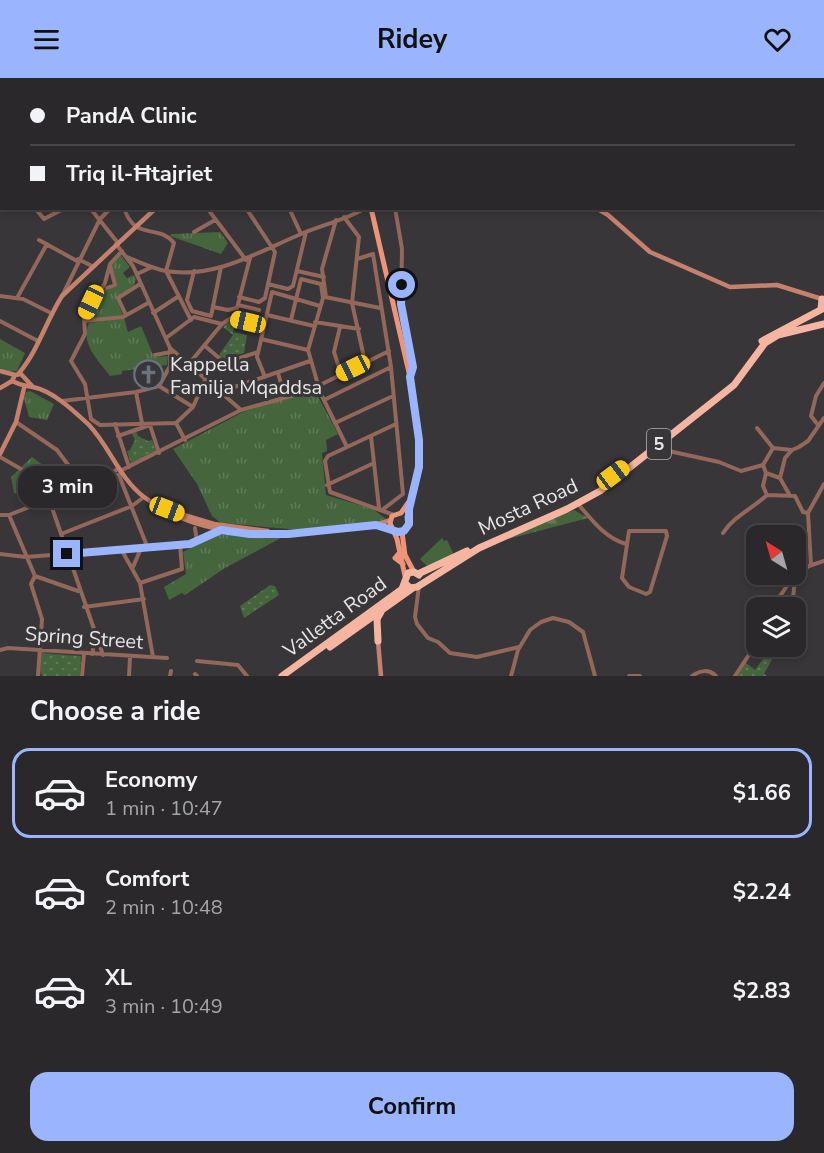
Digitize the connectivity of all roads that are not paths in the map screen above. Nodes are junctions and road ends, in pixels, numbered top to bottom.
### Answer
1 (714, 78) edge
2 (719, 78) edge
3 (37, 210) edge
4 (61, 210) edge
5 (92, 210) edge
6 (109, 210) edge
7 (125, 210) edge
8 (154, 210) edge
9 (208, 210) edge
10 (247, 210) edge
11 (290, 210) edge
12 (371, 210) edge
13 (395, 210) edge
14 (599, 210) edge
15 (354, 211) edge
16 (344, 217) junction
17 (100, 219) junction
18 (215, 220) junction
19 (336, 220) junction
20 (135, 227) junction
21 (194, 232) dead end
22 (303, 233) junction
23 (39, 240) dead end
24 (117, 243) junction
25 (47, 244) junction
26 (272, 247) junction
27 (122, 251) junction
28 (127, 257) junction
29 (248, 259) junction
30 (357, 259) junction
31 (78, 260) junction
32 (110, 264) junction
33 (92, 266) junction
34 (153, 267) junction
35 (221, 267) junction
36 (166, 271) junction
37 (194, 271) junction
38 (297, 271) junction
39 (137, 274) junction
40 (324, 278) junction
41 (140, 284) junction
42 (268, 284) junction
43 (108, 288) dead end
44 (0, 296) edge
45 (62, 296) junction
46 (179, 296) junction
47 (239, 297) junction
48 (325, 297) junction
49 (17, 298) junction
50 (823, 299) edge
51 (296, 300) junction
52 (148, 303) junction
53 (352, 303) junction
54 (401, 304) junction
55 (237, 306) junction
56 (320, 306) junction
57 (393, 306) junction
58 (213, 307) junction
59 (380, 308) junction
60 (822, 308) edge
61 (259, 310) dead end
62 (51, 313) junction
63 (153, 313) junction
64 (126, 315) junction
65 (267, 315) junction
66 (192, 318) junction
67 (396, 319) junction
68 (291, 320) junction
69 (798, 320) junction
70 (0, 321) edge
71 (84, 321) junction
72 (222, 324) junction
73 (315, 324) junction
74 (824, 324) edge
75 (264, 326) junction
76 (340, 327) junction
77 (804, 328) junction
78 (359, 329) junction
79 (777, 333) junction
80 (166, 338) junction
81 (261, 339) junction
82 (38, 341) junction
83 (205, 346) junction
84 (170, 350) junction
85 (308, 350) junction
86 (388, 351) junction
87 (258, 352) junction
88 (154, 355) dead end
89 (181, 357) junction
90 (310, 361) junction
91 (365, 362) junction
92 (28, 363) junction
93 (171, 363) junction
94 (188, 365) junction
95 (391, 367) junction
96 (1, 372) edge
97 (278, 373) junction
98 (341, 374) junction
99 (14, 377) junction
100 (265, 377) junction
101 (410, 377) junction
102 (27, 379) junction
103 (205, 380) junction
104 (824, 383) edge
105 (159, 386) junction
106 (317, 386) junction
107 (25, 387) junction
108 (33, 387) junction
109 (0, 388) edge
110 (136, 392) junction
111 (220, 392) junction
112 (393, 396) junction
113 (285, 397) junction
114 (87, 398) junction
115 (324, 400) junction
116 (61, 402) junction
117 (193, 407) junction
118 (241, 411) junction
119 (824, 418) edge
120 (16, 422) junction
121 (142, 423) junction
122 (176, 423) junction
123 (335, 423) junction
124 (115, 424) junction
125 (396, 424) junction
126 (150, 425) junction
127 (818, 425) junction
128 (757, 428) dead end
129 (118, 436) junction
130 (371, 436) junction
131 (185, 440) junction
132 (347, 447) junction
133 (654, 448) junction
134 (773, 448) junction
135 (792, 450) junction
136 (159, 453) junction
137 (0, 456) edge
138 (374, 463) junction
139 (763, 465) junction
140 (129, 467) junction
141 (21, 469) dead end
142 (120, 473) junction
143 (766, 473) junction
144 (780, 478) junction
145 (33, 482) dead end
146 (824, 484) edge
147 (327, 485) junction
148 (84, 486) junction
149 (789, 494) junction
150 (767, 495) junction
151 (144, 497) junction
152 (412, 498) junction
153 (49, 500) junction
154 (578, 504) junction
155 (132, 506) junction
156 (160, 507) junction
157 (382, 510) junction
158 (808, 513) junction
159 (0, 515) edge
160 (9, 515) junction
161 (394, 517) junction
162 (408, 518) junction
163 (201, 524) junction
164 (376, 525) junction
165 (212, 526) junction
166 (195, 528) dead end
167 (393, 529) junction
168 (221, 530) junction
169 (404, 530) junction
170 (723, 533) dead end
171 (61, 534) junction
172 (288, 534) junction
173 (206, 536) junction
174 (197, 542) junction
175 (626, 544) junction
176 (180, 545) junction
177 (145, 546) junction
178 (121, 549) junction
179 (0, 554) edge
180 (67, 554) junction
181 (26, 557) junction
182 (824, 561) edge
183 (811, 565) junction
184 (133, 567) junction
185 (806, 569) edge
186 (416, 573) junction
187 (35, 576) junction
188 (405, 579) junction
189 (140, 583) junction
190 (417, 588) junction
191 (79, 591) junction
192 (144, 598) junction
193 (84, 607) junction
194 (381, 612) junction
195 (360, 626) junction
196 (96, 639) junction
197 (378, 641) junction
198 (519, 649) junction
199 (0, 650) edge
200 (40, 650) junction
201 (84, 654) junction
202 (92, 654) junction
203 (103, 655) junction
204 (130, 657) junction
205 (153, 657) junction
206 (747, 657) edge
207 (167, 658) dead end
208 (197, 661) dead end
209 (38, 676) edge
210 (82, 676) edge
211 (129, 676) edge
212 (247, 676) edge
213 (282, 676) edge
214 (289, 676) edge
215 (381, 676) edge
216 (511, 676) edge
217 (595, 676) edge
218 (630, 676) edge
219 (640, 676) edge
220 (692, 676) edge
221 (716, 676) edge
222 (735, 676) edge

1 - 2 street
3 - 4 street
5 - 17 street
6 - 17 street
7 - 20 street
8 - 20 street
9 - 18 street
10 - 26 street
11 - 22 street
12 - 57 main road
13 - 54 street
14 - 50 street
15 - 16 street
16 - 19 street
16 - 30 street
17 - 24 street
17 - 31 street
18 - 21 street
18 - 29 street
19 - 22 street
19 - 40 street
20 - 24 street
20 - 36 street
22 - 26 street
22 - 38 street
23 - 25 street
24 - 27 street
24 - 33 street
25 - 31 street
25 - 49 street
26 - 29 street
26 - 42 street
27 - 28 street
27 - 32 street
28 - 34 street
28 - 39 street
29 - 35 street
29 - 47 street
30 - 53 street
30 - 59 street
31 - 33 street
31 - 45 street
32 - 43 street
32 - 71 street
33 - 45 street
34 - 36 street
34 - 39 street
35 - 37 street
35 - 58 street
36 - 37 street
36 - 46 street
37 - 58 street
38 - 40 street
38 - 42 street
39 - 41 street
40 - 48 street
41 - 52 street
41 - 64 street
42 - 47 street
44 - 49 street
45 - 62 street
46 - 63 street
46 - 66 street
47 - 55 street
48 - 51 street
48 - 53 street
48 - 56 street
49 - 62 street
50 - 60 highway
51 - 56 street
51 - 65 street
51 - 68 street
52 - 63 street
52 - 64 street
53 - 59 street
53 - 78 street
54 - 57 street
54 - 67 street
54 - 101 street
55 - 58 street
55 - 61 street
56 - 73 street
57 - 67 main road
59 - 86 street
60 - 69 highway, 5
62 - 82 street
63 - 80 street
64 - 71 street
65 - 68 street
65 - 75 street
66 - 72 street
66 - 80 street
67 - 101 main road
68 - 73 street
69 - 77 highway
69 - 79 highway, 5
70 - 82 street
71 - 114 street
72 - 75 street
72 - 83 street
73 - 76 street
73 - 85 street
74 - 77 highway, 5
75 - 81 street
76 - 78 street
76 - 98 street
77 - 79 highway, 5
78 - 91 street
79 - 133 highway, Mosta Road / 5
79 - 186 highway, Mosta Road / 5
80 - 84 street
81 - 85 street
81 - 87 street
82 - 92 street
83 - 87 street
83 - 94 street
84 - 88 street
84 - 89 street
84 - 93 street
85 - 90 street
86 - 91 street
86 - 95 street
87 - 100 street
89 - 93 street
89 - 94 street
90 - 97 street
90 - 106 street
91 - 98 street
92 - 99 street
92 - 102 street
93 - 105 street
94 - 103 street
95 - 112 street
95 - 115 street
96 - 99 street
97 - 100 street
97 - 113 street
98 - 106 street
99 - 102 street
99 - 107 street
99 - 109 street
100 - 111 street
101 - 152 main road
102 - 107 street
102 - 108 street
103 - 111 street
103 - 117 street
104 - 127 street
105 - 110 street
105 - 117 street
106 - 113 street
106 - 115 street
107 - 108 street
107 - 120 street
108 - 116 street
110 - 114 street
110 - 121 street
111 - 118 street
112 - 123 street
112 - 125 street
113 - 118 street
114 - 116 street
114 - 124 street
115 - 123 street
116 - 142 street
117 - 122 street
118 - 131 street
119 - 127 street
120 - 137 street
120 - 148 street
121 - 124 street
121 - 126 street
122 - 126 street
122 - 131 street
123 - 132 street
124 - 129 street
125 - 130 street
125 - 157 street
126 - 129 street
126 - 136 street
127 - 135 street
128 - 134 street
129 - 140 street
130 - 132 street
130 - 138 street
131 - 136 street
132 - 147 street
133 - 139 street
133 - 154 highway, Mosta Road / 5
134 - 135 street
134 - 139 street
135 - 144 street
136 - 140 street
137 - 141 street
138 - 147 street
138 - 157 street
139 - 143 street
140 - 142 street
142 - 148 street
142 - 151 street
142 - 155 street
143 - 144 street
143 - 150 street
144 - 149 street
145 - 153 street
146 - 158 street
147 - 157 street
148 - 153 street
149 - 150 street
149 - 158 street
150 - 170 street
151 - 155 street
151 - 156 street
152 - 161 main road
152 - 162 main road
153 - 160 street
153 - 171 street
154 - 175 street
154 - 190 highway, Mosta Road / 5
155 - 171 street
155 - 177 street
156 - 163 street
156 - 165 street
157 - 161 street
158 - 183 street
159 - 160 street
160 - 181 street
161 - 162 main road
161 - 164 street
161 - 167 main road
162 - 169 main road
163 - 165 street
163 - 173 street
164 - 167 street
164 - 172 street
165 - 168 street
165 - 172 street
165 - 173 street
166 - 174 street
167 - 169 main road
167 - 188 main road
168 - 172 street
168 - 173 street
169 - 186 main road
171 - 180 street
173 - 174 street
174 - 176 street
175 - 175 street
176 - 177 street
176 - 189 street
177 - 178 street
177 - 184 street
178 - 180 street
178 - 184 street
179 - 181 street
180 - 181 street
180 - 191 street
181 - 187 street
182 - 183 street
183 - 185 street
184 - 189 street
186 - 188 highway, 5
186 - 190 highway
187 - 191 street
187 - 200 street
188 - 190 highway
188 - 213 highway, Valletta Road / 5
189 - 192 street
190 - 194 highway, Valletta Road / 5
190 - 198 street
191 - 193 street
192 - 193 street
192 - 205 street
193 - 196 street
194 - 195 highway, Valletta Road / 5
194 - 197 highway
195 - 197 highway
195 - 214 highway, Valletta Road / 5
196 - 202 street
196 - 203 street
197 - 215 street
198 - 216 street
198 - 217 street
199 - 200 street, Spring Street
200 - 201 street, Spring Street
200 - 209 street
201 - 202 street, Spring Street
201 - 210 street
202 - 203 street, Spring Street
203 - 204 street, Spring Street
204 - 205 street, Spring Street
204 - 211 street
205 - 207 street, Spring Street
206 - 222 street
208 - 212 street
218 - 219 street
220 - 221 street

